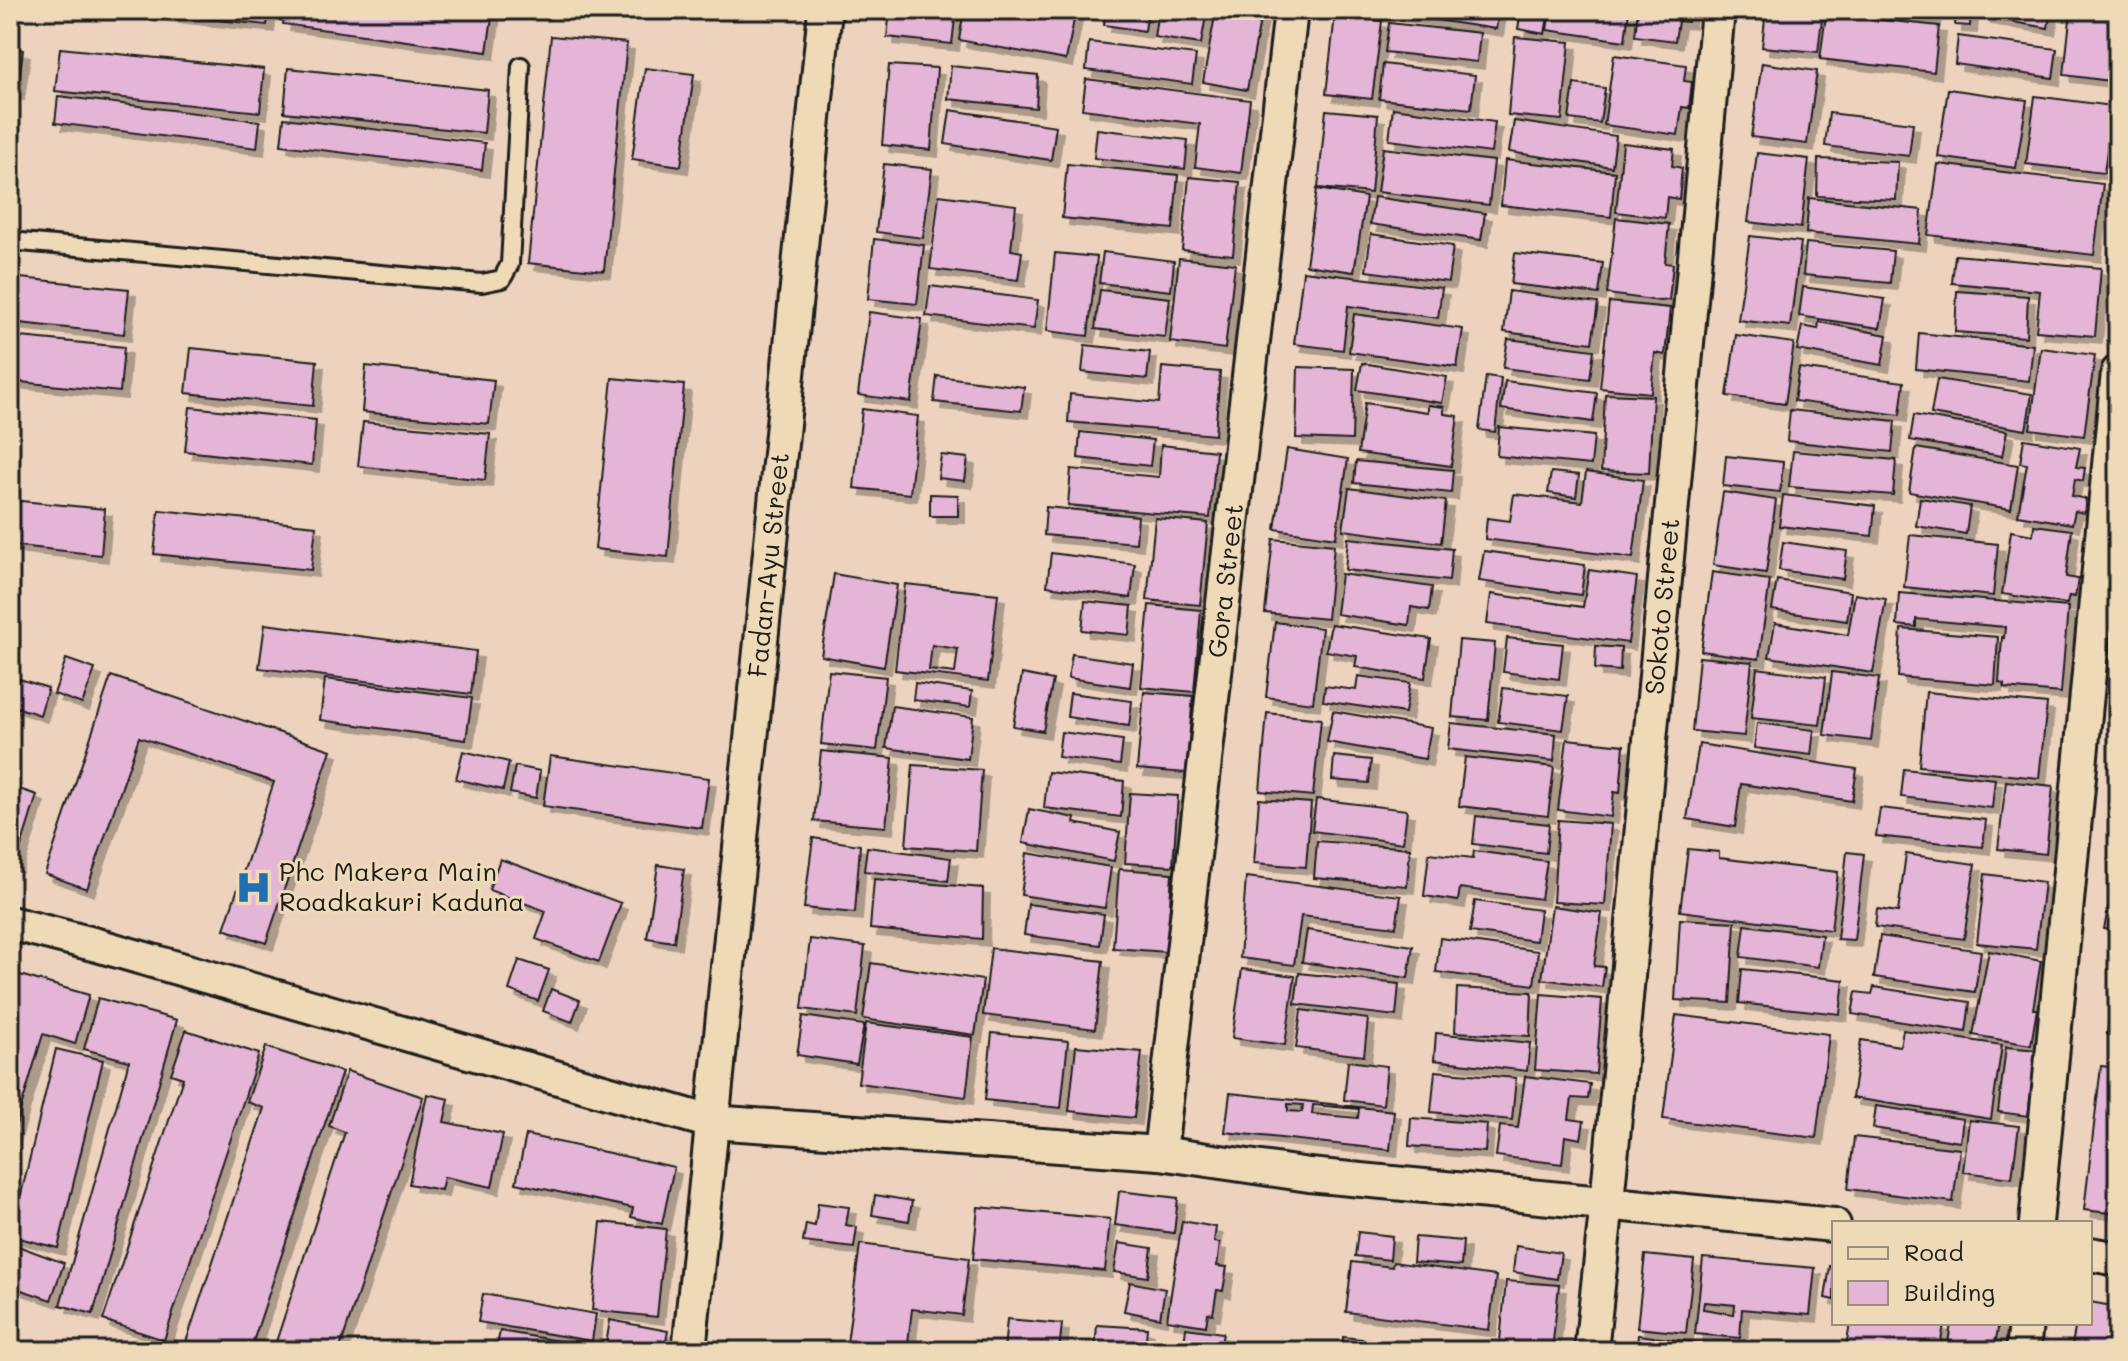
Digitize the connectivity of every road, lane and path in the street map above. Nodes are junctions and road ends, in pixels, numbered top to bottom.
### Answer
1 (825, 10) edge
2 (1291, 10) edge
3 (1718, 10) edge
4 (521, 66) dead end
5 (10, 241) edge
6 (2118, 372) edge
7 (10, 923) edge
8 (711, 1122) junction
9 (1160, 1153) junction
10 (1607, 1202) junction
11 (2036, 1221) edge
12 (1832, 1225) edge
13 (2092, 1254) edge
14 (2118, 1259) edge
15 (2026, 1325) edge
16 (689, 1351) edge
17 (1591, 1351) edge
18 (2023, 1351) edge

1 - 8 street, Fadan-Ayu Street
2 - 9 street, Gora Street
3 - 10 street, Sokoto Street
4 - 5 lane
6 - 11 street
7 - 8 street
8 - 9 street
8 - 16 street, Fadan-Ayu Street
9 - 10 street
10 - 12 street
10 - 17 street, Sokoto Street
13 - 14 street
15 - 18 street

